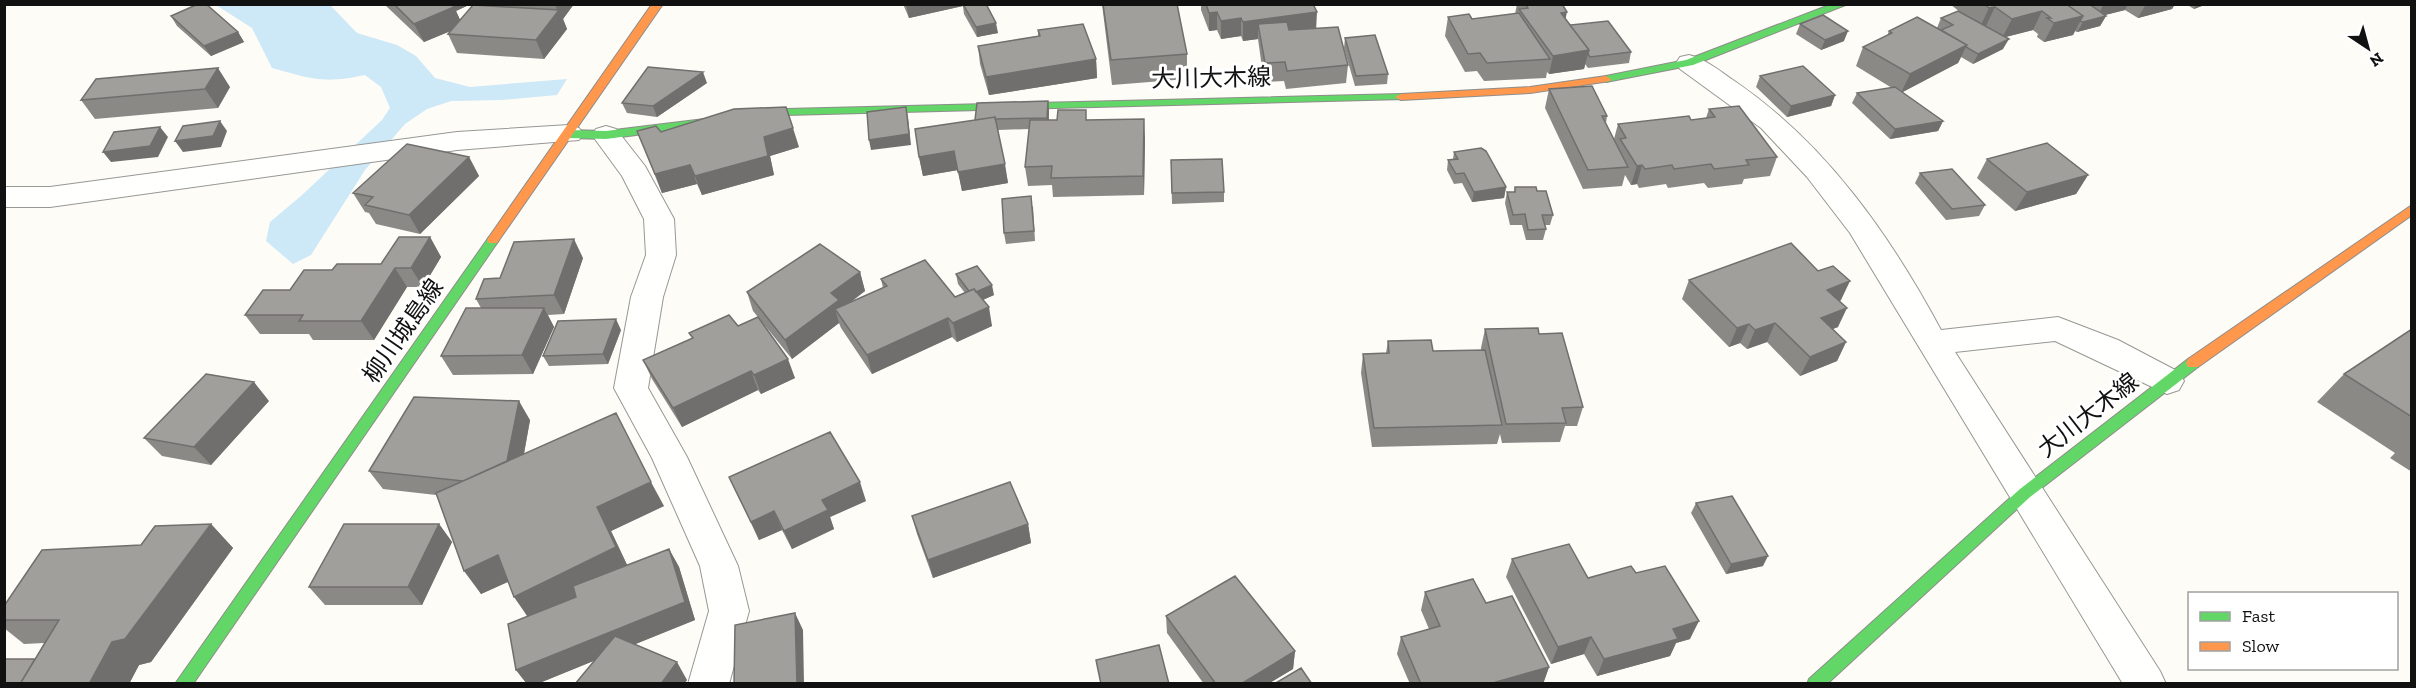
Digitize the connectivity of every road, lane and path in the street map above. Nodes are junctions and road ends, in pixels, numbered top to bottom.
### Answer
1 (658, 4) edge
2 (1843, 4) edge
3 (1689, 63) junction
4 (569, 134) junction
5 (606, 135) junction
6 (4, 197) edge
7 (2412, 209) edge
8 (1932, 344) junction
9 (2167, 381) junction
10 (2025, 493) junction
11 (183, 684) edge
12 (708, 684) edge
13 (1815, 684) edge
14 (2146, 684) edge

1 - 4 main road, 柳川城島線
2 - 3 main road, 大川大木線
3 - 5 main road, 大川大木線
3 - 8 street
4 - 5 main road, 大川大木線
4 - 6 street
4 - 11 main road, 柳川城島線
5 - 12 street
7 - 9 main road, 大川大木線
8 - 9 street
8 - 10 street
9 - 10 main road, 大川大木線
10 - 13 main road, 大川大木線
10 - 14 street

